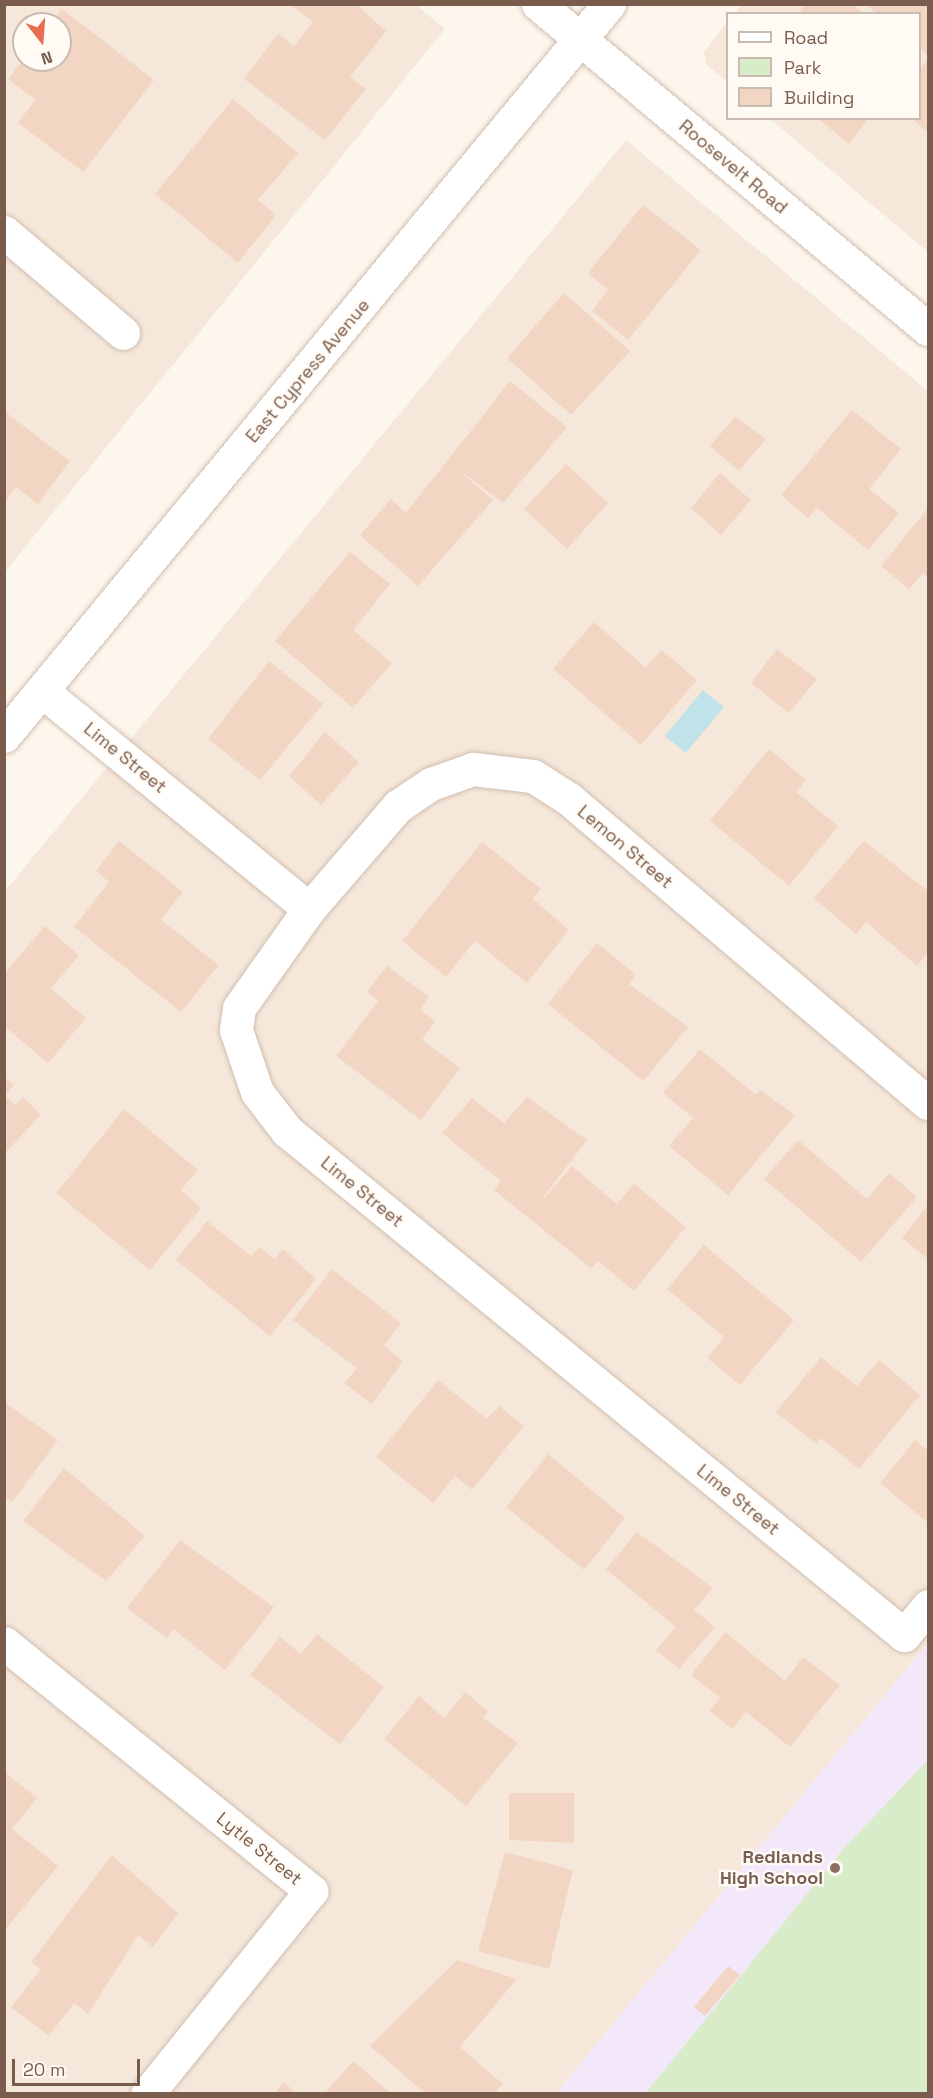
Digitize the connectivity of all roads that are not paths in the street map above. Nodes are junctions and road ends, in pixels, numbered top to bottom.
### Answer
1 (537, 4) edge
2 (609, 4) edge
3 (581, 39) junction
4 (4, 232) edge
5 (928, 329) edge
6 (123, 333) dead end
7 (42, 691) junction
8 (4, 736) edge
9 (309, 909) junction
10 (928, 1103) edge
11 (928, 1606) edge
12 (4, 1643) edge
13 (147, 2094) edge

1 - 3 street, Roosevelt Road
2 - 3 street, East Cypress Avenue
3 - 5 street, Roosevelt Road
3 - 7 street, East Cypress Avenue
4 - 6 street
7 - 8 street, East Cypress Avenue
7 - 9 street, Lime Street
9 - 10 street, Lemon Street
9 - 11 street, Lime Street
12 - 13 street, Lytle Street

